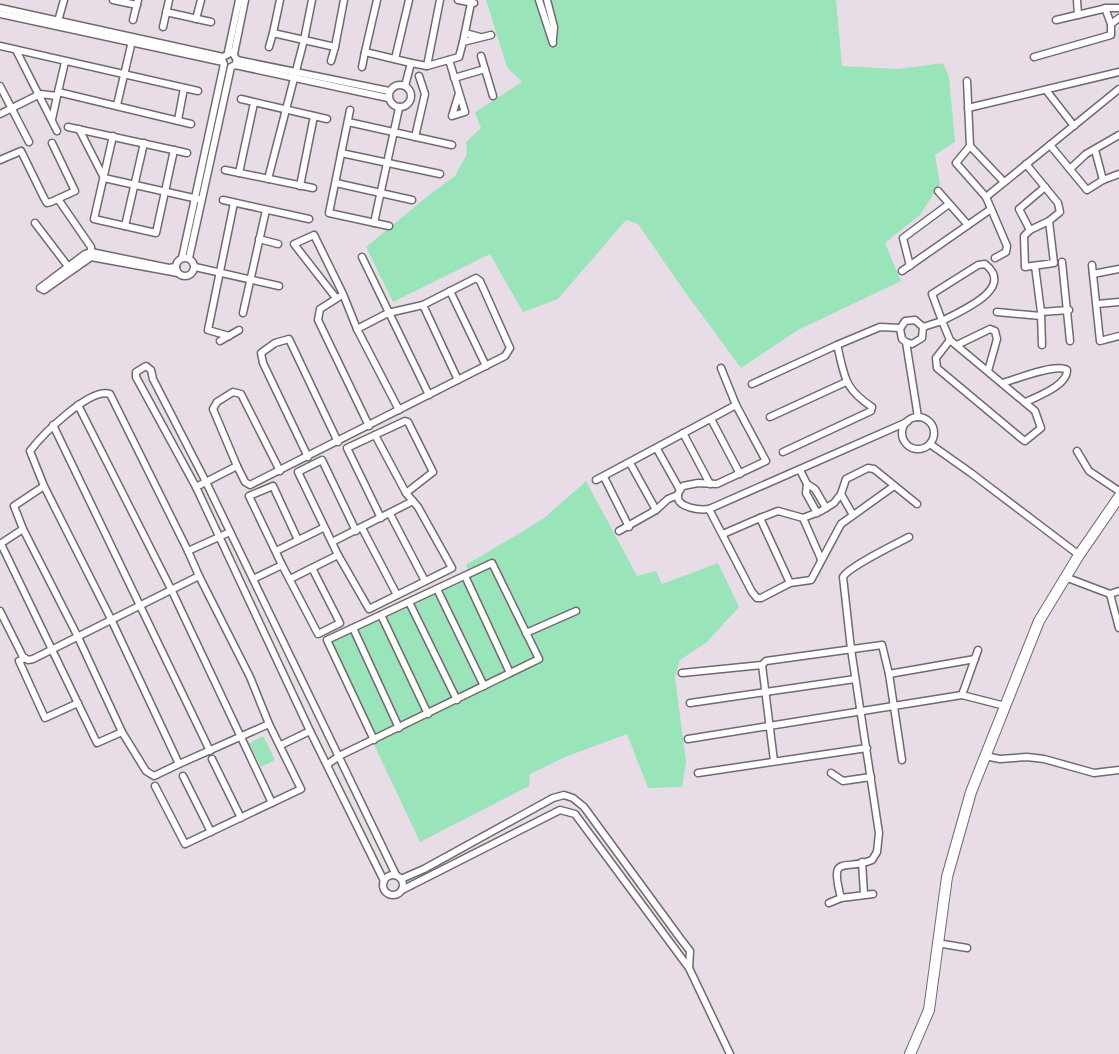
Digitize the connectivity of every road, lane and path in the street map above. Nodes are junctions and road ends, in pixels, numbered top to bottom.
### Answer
1 (64, 0) edge
2 (113, 0) edge
3 (169, 0) edge
4 (201, 0) edge
5 (239, 0) edge
6 (245, 0) edge
7 (280, 0) edge
8 (312, 0) edge
9 (344, 0) edge
10 (377, 0) edge
11 (409, 0) edge
12 (440, 0) edge
13 (458, 0) edge
14 (539, 0) edge
15 (547, 0) edge
16 (1077, 0) edge
17 (1106, 0) edge
18 (137, 2) edge
19 (0, 8) edge
20 (1106, 8) junction
21 (1119, 8) edge
22 (166, 12) junction
23 (0, 14) edge
24 (1078, 15) junction
25 (1119, 18) edge
26 (196, 19) junction
27 (133, 20) dead end
28 (1056, 20) dead end
29 (58, 22) junction
30 (211, 22) dead end
31 (1111, 24) junction
32 (163, 27) dead end
33 (465, 33) junction
34 (273, 34) junction
35 (491, 35) dead end
36 (480, 37) junction
37 (304, 40) junction
38 (132, 41) junction
39 (464, 42) junction
40 (0, 46) edge
41 (269, 47) dead end
42 (335, 47) junction
43 (16, 50) junction
44 (365, 52) junction
45 (480, 56) dead end
46 (1034, 57) dead end
47 (395, 59) junction
48 (229, 60) junction
49 (331, 60) dead end
50 (449, 60) junction
51 (65, 62) junction
52 (411, 63) junction
53 (427, 66) junction
54 (362, 67) dead end
55 (485, 69) junction
56 (1119, 72) edge
57 (124, 74) junction
58 (294, 75) junction
59 (419, 76) dead end
60 (454, 78) junction
61 (967, 81) dead end
62 (0, 86) edge
63 (405, 86) junction
64 (184, 88) junction
65 (1119, 89) edge
66 (198, 90) dead end
67 (1046, 90) junction
68 (459, 93) dead end
69 (40, 94) junction
70 (58, 94) junction
71 (389, 95) junction
72 (493, 96) dead end
73 (241, 99) dead end
74 (254, 103) junction
75 (117, 105) junction
76 (11, 108) junction
77 (399, 108) junction
78 (968, 108) junction
79 (285, 110) junction
80 (350, 110) dead end
81 (0, 114) edge
82 (314, 116) junction
83 (52, 119) junction
84 (327, 119) dead end
85 (178, 120) junction
86 (348, 122) junction
87 (192, 124) dead end
88 (68, 126) dead end
89 (1074, 126) junction
90 (79, 129) junction
91 (57, 131) dead end
92 (394, 132) junction
93 (1119, 135) edge
94 (113, 136) junction
95 (415, 137) junction
96 (29, 142) dead end
97 (52, 143) dead end
98 (144, 143) junction
99 (452, 145) dead end
100 (1050, 145) junction
101 (970, 146) junction
102 (174, 150) junction
103 (1095, 150) junction
104 (187, 153) dead end
105 (341, 153) junction
106 (1, 157) edge
107 (387, 163) junction
108 (1026, 164) junction
109 (1070, 169) junction
110 (225, 170) dead end
111 (239, 173) junction
112 (440, 174) dead end
113 (1119, 174) edge
114 (104, 178) junction
115 (268, 179) junction
116 (1103, 180) junction
117 (1004, 182) junction
118 (336, 183) junction
119 (135, 185) junction
120 (300, 186) junction
121 (313, 188) dead end
122 (1045, 188) junction
123 (165, 191) junction
124 (938, 191) dead end
125 (381, 193) junction
126 (986, 197) junction
127 (194, 198) junction
128 (58, 199) junction
129 (202, 199) junction
130 (223, 200) dead end
131 (412, 200) dead end
132 (234, 203) junction
133 (949, 204) junction
134 (991, 209) junction
135 (266, 210) junction
136 (309, 219) dead end
137 (1050, 221) junction
138 (35, 222) dead end
139 (374, 223) junction
140 (968, 225) junction
141 (125, 226) junction
142 (389, 226) dead end
143 (1030, 230) junction
144 (259, 239) junction
145 (278, 244) dead end
146 (91, 255) junction
147 (362, 257) dead end
148 (185, 258) junction
149 (995, 258) dead end
150 (1054, 263) junction
151 (1092, 265) dead end
152 (910, 266) junction
153 (1035, 266) junction
154 (195, 267) junction
155 (1119, 269) edge
156 (177, 270) junction
157 (902, 271) dead end
158 (220, 273) junction
159 (1093, 274) junction
160 (250, 280) junction
161 (279, 286) dead end
162 (450, 291) junction
163 (343, 294) junction
164 (336, 298) junction
165 (1119, 302) edge
166 (1097, 304) junction
167 (422, 305) junction
168 (1069, 310) junction
169 (997, 312) dead end
170 (243, 313) dead end
171 (388, 313) junction
172 (1041, 314) junction
173 (942, 321) junction
174 (923, 327) junction
175 (900, 328) junction
176 (357, 329) junction
177 (239, 330) dead end
178 (229, 336) junction
179 (1119, 336) edge
180 (950, 340) junction
181 (1070, 340) dead end
182 (220, 342) dead end
183 (906, 342) junction
184 (838, 345) junction
185 (957, 345) junction
186 (1042, 345) dead end
187 (486, 366) junction
188 (721, 368) dead end
189 (988, 371) junction
190 (458, 380) junction
191 (846, 382) junction
192 (1003, 383) junction
193 (752, 384) dead end
194 (429, 395) junction
195 (1026, 402) junction
196 (736, 404) junction
197 (78, 405) junction
198 (399, 410) junction
199 (770, 417) dead end
200 (918, 418) junction
201 (711, 419) junction
202 (907, 422) junction
203 (53, 426) junction
204 (369, 426) junction
205 (683, 433) junction
206 (375, 436) junction
207 (338, 442) junction
208 (930, 444) junction
209 (657, 449) junction
210 (1078, 450) dead end
211 (784, 452) dead end
212 (308, 457) junction
213 (630, 463) junction
214 (237, 466) junction
215 (800, 470) junction
216 (280, 471) junction
217 (740, 474) junction
218 (604, 478) junction
219 (596, 480) dead end
220 (206, 482) junction
221 (710, 484) junction
222 (807, 484) junction
223 (44, 486) junction
224 (894, 486) junction
225 (196, 487) junction
226 (1119, 491) edge
227 (679, 492) junction
228 (406, 493) junction
229 (841, 494) junction
230 (1119, 497) edge
231 (414, 501) junction
232 (917, 504) dead end
233 (826, 508) junction
234 (709, 509) junction
235 (656, 510) junction
236 (817, 512) junction
237 (390, 514) junction
238 (853, 515) junction
239 (381, 518) junction
240 (760, 518) junction
241 (803, 518) junction
242 (629, 527) junction
243 (323, 528) junction
244 (23, 529) junction
245 (359, 529) junction
246 (619, 531) dead end
247 (230, 532) junction
248 (723, 534) junction
249 (909, 537) dead end
250 (219, 538) junction
251 (298, 540) junction
252 (332, 542) junction
253 (1, 544) edge
254 (188, 551) junction
255 (276, 551) junction
256 (338, 555) junction
257 (1079, 555) junction
258 (822, 559) junction
259 (282, 564) junction
260 (312, 568) junction
261 (199, 576) junction
262 (465, 576) junction
263 (1065, 577) junction
264 (253, 579) junction
265 (290, 579) junction
266 (425, 581) junction
267 (790, 583) junction
268 (172, 589) junction
269 (437, 589) junction
270 (1119, 591) edge
271 (1110, 594) junction
272 (397, 595) junction
273 (410, 602) junction
274 (140, 605) junction
275 (0, 611) edge
276 (576, 611) dead end
277 (381, 615) junction
278 (111, 620) junction
279 (353, 628) junction
280 (1119, 628) edge
281 (526, 633) junction
282 (78, 637) junction
283 (52, 649) junction
284 (851, 650) junction
285 (978, 650) dead end
286 (24, 658) junction
287 (975, 660) junction
288 (762, 664) junction
289 (510, 673) junction
290 (682, 673) dead end
291 (889, 674) junction
292 (855, 679) junction
293 (484, 686) junction
294 (765, 691) junction
295 (962, 695) junction
296 (457, 700) junction
297 (78, 703) junction
298 (690, 703) dead end
299 (894, 706) junction
300 (1005, 706) junction
301 (861, 711) junction
302 (428, 714) junction
303 (320, 718) junction
304 (269, 724) junction
305 (771, 725) junction
306 (310, 728) junction
307 (399, 728) junction
308 (122, 732) junction
309 (241, 737) junction
310 (688, 739) dead end
311 (374, 740) junction
312 (281, 745) junction
313 (867, 748) junction
314 (210, 751) junction
315 (339, 756) junction
316 (985, 756) junction
317 (212, 759) dead end
318 (902, 760) dead end
319 (774, 761) junction
320 (180, 764) junction
321 (328, 764) junction
322 (1119, 770) edge
323 (698, 773) dead end
324 (831, 773) dead end
325 (183, 776) dead end
326 (871, 777) junction
327 (155, 786) dead end
328 (272, 802) junction
329 (241, 818) junction
330 (211, 832) junction
331 (862, 862) junction
332 (398, 877) junction
333 (384, 882) junction
334 (402, 890) junction
335 (864, 894) junction
336 (873, 894) dead end
337 (841, 898) junction
338 (829, 902) dead end
339 (937, 943) junction
340 (967, 948) dead end
341 (689, 968) junction
342 (730, 1054) edge
343 (910, 1054) edge

1 - 29 street
2 - 18 street
3 - 22 street
4 - 26 street
5 - 48 street
6 - 48 street
7 - 34 street
8 - 37 street
9 - 42 street
10 - 44 street
11 - 47 street
12 - 53 street
13 - 33 street
14 - 15 street
16 - 24 street
17 - 20 street
18 - 27 street
19 - 29 street
20 - 21 street
20 - 24 street
20 - 31 street
22 - 26 street
22 - 32 street
23 - 29 street
24 - 28 street
25 - 31 street
26 - 30 street
29 - 38 street
31 - 46 street
33 - 36 street
33 - 39 street
34 - 37 street
34 - 41 street
35 - 36 street
36 - 39 street
37 - 42 street
37 - 58 street
38 - 48 street
38 - 57 street
39 - 50 street
40 - 43 street
42 - 49 street
43 - 51 street
43 - 69 street
44 - 47 street
44 - 54 street
45 - 55 street
47 - 52 street
48 - 58 street
48 - 127 street
48 - 129 street
50 - 53 street
50 - 60 street
51 - 57 street
51 - 70 street
52 - 53 street
52 - 63 street
55 - 60 street
55 - 72 street
56 - 67 street
57 - 64 street
57 - 75 street
58 - 71 street
58 - 79 street
59 - 95 street
60 - 68 street
61 - 78 street
62 - 76 street
63 - 71 street
63 - 77 street
64 - 66 street
64 - 85 street
65 - 89 street
67 - 78 street
67 - 89 street
69 - 70 street
69 - 76 street
69 - 83 street
70 - 75 street
70 - 83 street
71 - 77 street
73 - 74 street
74 - 79 street
74 - 111 street
75 - 85 street
76 - 81 street
76 - 96 street
77 - 92 street
78 - 101 street
79 - 82 street
79 - 115 street
80 - 86 street
82 - 84 street
82 - 120 street
83 - 91 street
85 - 87 street
86 - 92 street
86 - 105 street
88 - 90 street
89 - 100 street
90 - 94 street
90 - 114 street
92 - 95 street
92 - 107 street
93 - 103 street
94 - 98 street
94 - 114 street
95 - 99 street
97 - 128 street
98 - 102 street
98 - 119 street
100 - 108 street
100 - 109 street
101 - 117 street
101 - 126 street
102 - 104 street
102 - 123 street
103 - 109 street
103 - 116 street
105 - 107 street
105 - 118 street
106 - 128 street
107 - 112 street
107 - 125 street
108 - 117 street
108 - 122 street
109 - 116 street
110 - 111 street
111 - 115 street
113 - 116 street
114 - 119 street
114 - 141 street
115 - 120 street
117 - 126 street
118 - 125 street
118 - 139 street
119 - 123 street
119 - 141 street
120 - 121 street
122 - 137 street
122 - 143 street
123 - 127 street
123 - 141 street
124 - 133 street
125 - 131 street
125 - 139 street
126 - 134 street
127 - 129 street
127 - 148 street
128 - 146 street
129 - 148 street
130 - 132 street
132 - 135 street
132 - 158 street
133 - 140 street
133 - 152 street
134 - 140 street
134 - 149 street
135 - 136 street
135 - 144 street
137 - 143 street
137 - 150 street
138 - 146 street
139 - 142 street
140 - 152 street
143 - 153 street
144 - 145 street
144 - 160 street
146 - 156 street
147 - 171 street
148 - 154 street
148 - 156 street
150 - 153 street
150 - 168 street
151 - 159 street
152 - 157 street
153 - 172 street
154 - 156 street
154 - 158 street
155 - 159 street
158 - 160 street
158 - 178 street
159 - 166 street
160 - 161 street
160 - 170 street
162 - 167 street
162 - 187 street
162 - 187 street
163 - 164 street
163 - 164 street
163 - 176 street
164 - 204 street
165 - 166 street
166 - 179 street
167 - 171 street
167 - 190 street
168 - 172 street
168 - 181 street
169 - 172 street
171 - 176 street
171 - 194 street
172 - 186 street
173 - 173 street
173 - 174 street
173 - 180 street
174 - 175 street
174 - 183 street
175 - 183 street
175 - 184 street
176 - 198 street
177 - 178 street
178 - 182 street
180 - 185 street
180 - 195 street
183 - 200 street
184 - 191 street
184 - 193 street
185 - 189 street
185 - 189 street
187 - 190 street
188 - 196 street
189 - 192 street
190 - 194 street
191 - 199 street
191 - 211 street
192 - 195 street
192 - 195 street
194 - 198 street
196 - 201 street
196 - 217 street
197 - 203 street
197 - 254 street
197 - 268 street
198 - 204 street
200 - 202 street
200 - 208 street
201 - 205 street
201 - 217 street
202 - 208 street
202 - 215 street
203 - 223 street
203 - 274 street
204 - 207 street
205 - 209 street
205 - 221 street
206 - 228 street
206 - 228 street
206 - 239 street
207 - 212 street
207 - 212 street
208 - 257 street
209 - 213 street
209 - 227 street
210 - 226 street
212 - 216 street
213 - 218 street
213 - 235 street
214 - 216 street
214 - 216 street
214 - 220 street
215 - 222 street
215 - 234 street
217 - 221 street
218 - 219 street
218 - 242 street
220 - 225 street
220 - 225 street
220 - 247 street
221 - 227 street
222 - 233 street
222 - 236 street
223 - 244 street
223 - 278 street
224 - 229 street
224 - 232 street
224 - 238 street
225 - 250 street
227 - 234 street
227 - 235 street
228 - 231 street
229 - 233 street
229 - 238 street
230 - 257 main road
231 - 237 street
231 - 266 street
233 - 236 street
234 - 248 street
235 - 242 street
236 - 241 street
237 - 239 street
237 - 266 street
238 - 258 street
239 - 245 street
240 - 241 street
240 - 248 street
240 - 267 street
241 - 258 street
242 - 246 street
243 - 245 street
243 - 251 street
243 - 252 street
244 - 253 street
244 - 282 street
245 - 252 street
245 - 272 street
247 - 250 street
247 - 264 street
248 - 267 street
249 - 284 street
250 - 254 street
250 - 306 street
251 - 255 street
251 - 255 street
252 - 256 street
253 - 283 street
254 - 261 street
255 - 259 street
256 - 260 street
256 - 272 street
257 - 263 main road
258 - 267 street
259 - 264 street
259 - 265 street
260 - 265 street
260 - 265 street
261 - 268 street
261 - 304 street
262 - 269 street
262 - 281 street
262 - 289 street
263 - 271 street
263 - 300 main road
264 - 303 street
266 - 272 street
268 - 274 street
268 - 309 street
269 - 273 street
269 - 293 street
270 - 271 street
271 - 280 street
273 - 277 street
273 - 296 street
274 - 278 street
274 - 314 street
275 - 286 street
276 - 281 street
277 - 279 street
277 - 302 street
278 - 282 street
278 - 320 street
279 - 307 street
279 - 311 street
281 - 289 street
282 - 283 street
282 - 308 street
283 - 286 street
283 - 297 street
284 - 288 street
284 - 291 street
284 - 292 street
285 - 287 street
286 - 297 street
287 - 291 street
287 - 295 street
288 - 290 street
288 - 294 street
289 - 293 street
291 - 299 street
292 - 294 street
292 - 301 street
293 - 296 street
294 - 298 street
294 - 305 street
295 - 299 street
295 - 300 street
296 - 302 street
297 - 308 street
299 - 301 street
299 - 318 street
300 - 316 main road
301 - 305 street
301 - 313 street
302 - 307 street
303 - 306 street
303 - 315 street
304 - 309 street
304 - 312 street
305 - 310 street
305 - 319 street
306 - 312 street
306 - 321 street
307 - 311 street
308 - 320 street
309 - 314 street
309 - 328 street
311 - 315 street
312 - 328 street
313 - 319 street
313 - 326 street
314 - 320 street
315 - 321 street
315 - 332 street
316 - 322 street
316 - 339 main road
317 - 329 street
319 - 323 street
321 - 333 street
324 - 326 street
325 - 330 street
326 - 331 street
327 - 330 street
328 - 329 street
329 - 330 street
331 - 335 street
331 - 337 street
332 - 333 street
332 - 334 street
332 - 341 street
333 - 334 street
334 - 341 street
335 - 336 street
335 - 337 street
337 - 338 street
339 - 340 street
339 - 343 main road
341 - 342 street

